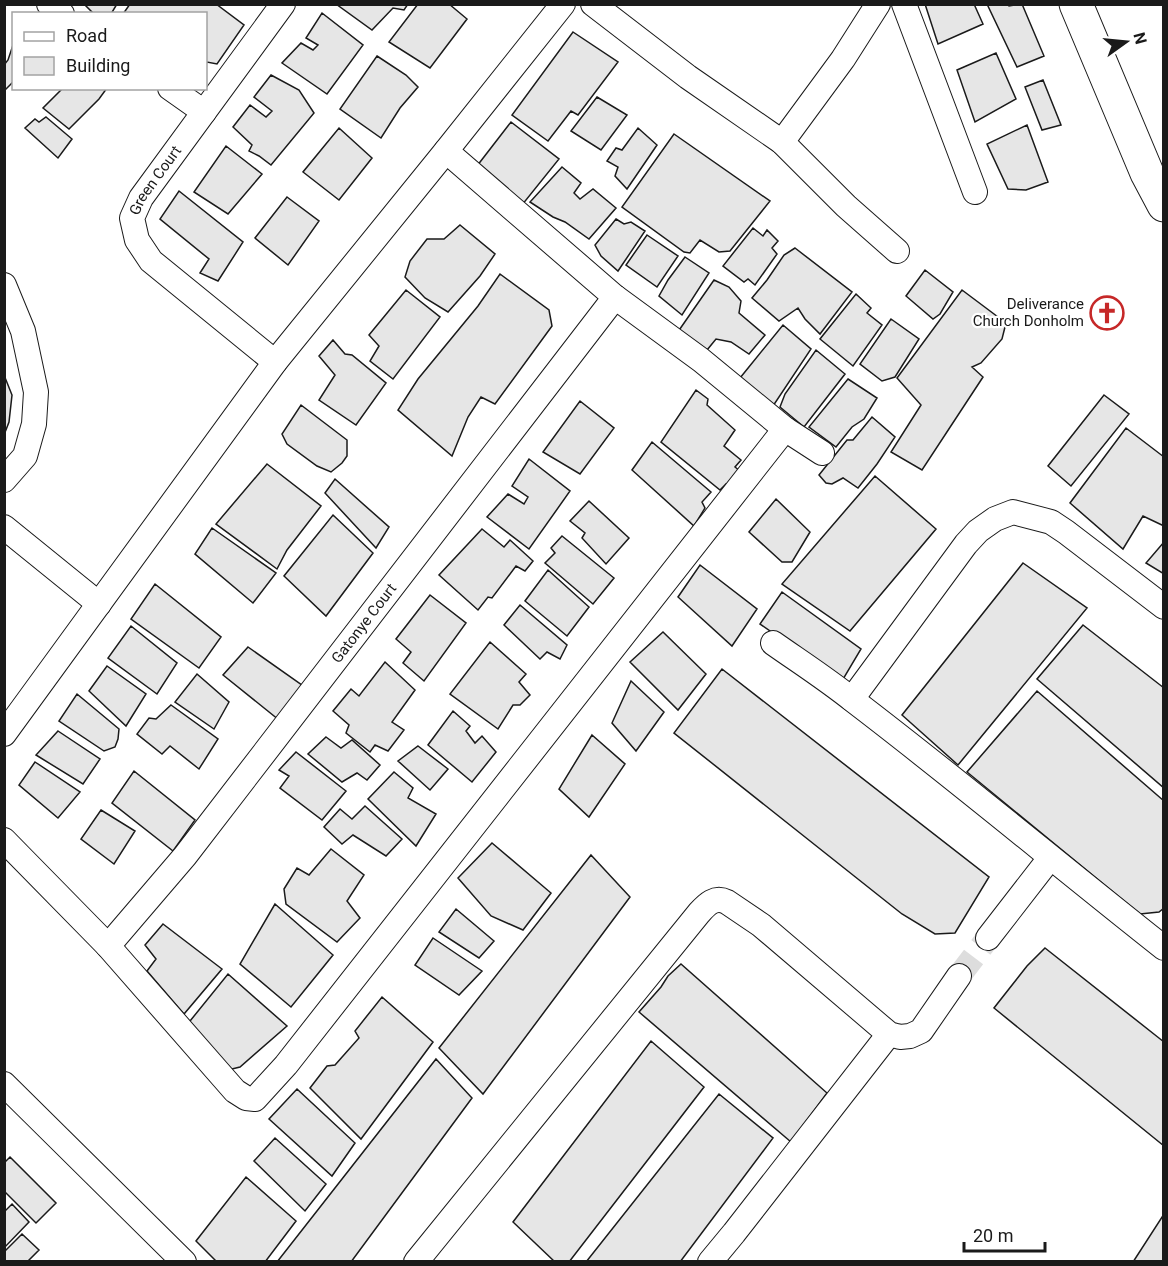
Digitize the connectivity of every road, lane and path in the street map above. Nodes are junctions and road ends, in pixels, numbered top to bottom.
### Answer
1 (283, 4) edge
2 (563, 4) edge
3 (593, 4) edge
4 (878, 4) edge
5 (904, 4) edge
6 (1076, 4) edge
7 (173, 90) edge
8 (204, 112) junction
9 (782, 142) junction
10 (446, 151) junction
11 (975, 192) dead end
12 (1164, 205) edge
13 (897, 251) dead end
14 (4, 285) edge
15 (615, 297) junction
16 (275, 362) junction
17 (785, 429) junction
18 (822, 453) dead end
19 (4, 480) edge
20 (4, 527) edge
21 (99, 604) junction
22 (1164, 607) edge
23 (773, 643) dead end
24 (852, 699) junction
25 (4, 734) edge
26 (4, 840) edge
27 (1050, 858) junction
28 (988, 938) tunnel mouth
29 (108, 946) junction
30 (1164, 948) edge
31 (959, 976) tunnel mouth
32 (890, 1034) junction
33 (4, 1084) edge
34 (184, 1262) edge
35 (416, 1262) edge
36 (710, 1262) edge

1 - 8 street, Green Court
2 - 10 street
3 - 9 street
4 - 9 street
5 - 11 street
6 - 12 main road
7 - 8 street
8 - 16 street, Green Court
9 - 13 street
10 - 15 street
10 - 16 street
14 - 19 street
15 - 17 street
15 - 29 street, Gatonye Court
16 - 21 street
17 - 18 street
17 - 29 street
20 - 21 street
21 - 25 street
22 - 24 street
23 - 24 street
24 - 27 street
26 - 29 street
27 - 28 street
27 - 30 street
31 - 32 street
32 - 35 street
32 - 36 street
33 - 34 street

